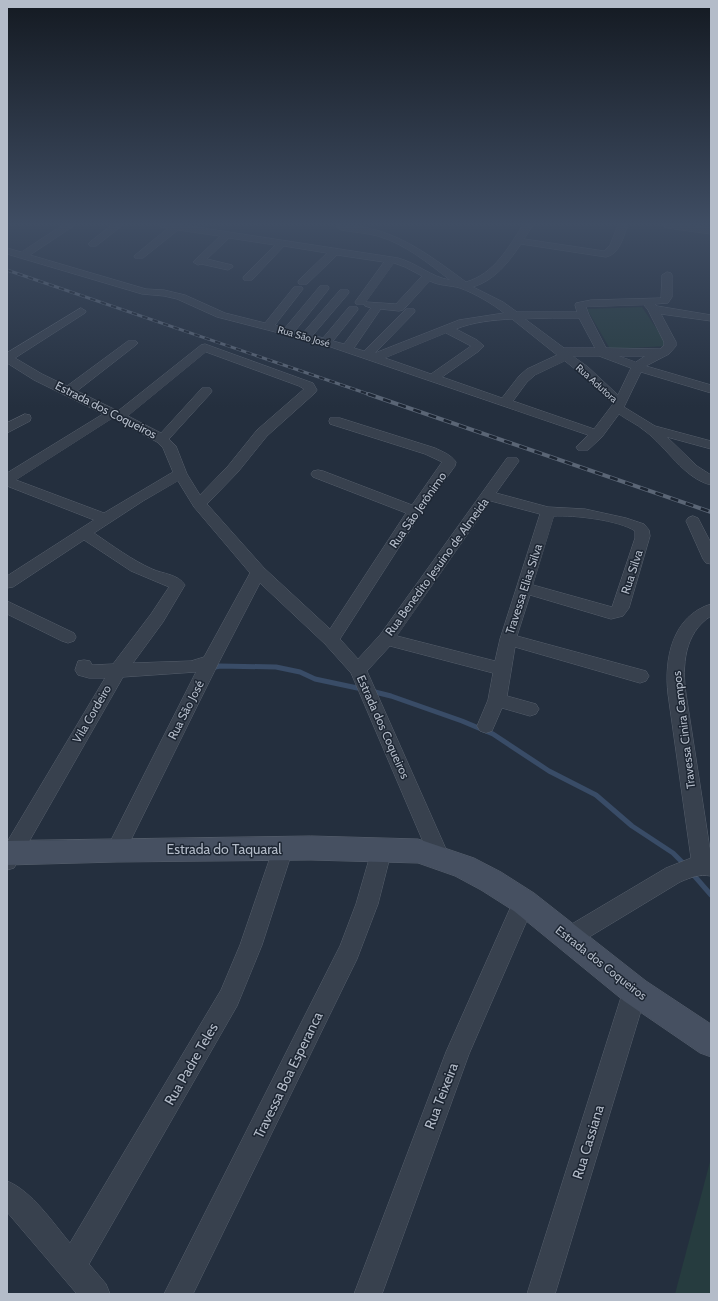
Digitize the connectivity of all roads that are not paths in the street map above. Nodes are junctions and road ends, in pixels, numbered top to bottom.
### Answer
1 (125, 286) edge
2 (300, 286) joint
3 (376, 286) edge
4 (419, 286) edge
5 (464, 286) edge
6 (667, 286) edge
7 (344, 292) dead end
8 (364, 306) junction
9 (650, 306) junction
10 (81, 311) dead end
11 (410, 311) dead end
12 (514, 315) junction
13 (583, 315) junction
14 (711, 318) edge
15 (268, 327) junction
16 (447, 329) junction
17 (288, 332) junction
18 (306, 336) junction
19 (326, 342) junction
20 (132, 343) dead end
21 (347, 349) junction
22 (663, 352) junction
23 (603, 353) junction
24 (563, 354) junction
25 (370, 357) junction
26 (7, 358) edge
27 (638, 366) junction
28 (434, 378) junction
29 (711, 389) edge
30 (69, 391) junction
31 (206, 391) dead end
32 (504, 403) junction
33 (619, 406) junction
34 (116, 414) junction
35 (25, 418) dead end
36 (335, 421) dead end
37 (650, 428) junction
38 (7, 429) edge
39 (597, 434) junction
40 (162, 439) junction
41 (711, 446) edge
42 (583, 447) dead end
43 (512, 461) dead end
44 (180, 474) junction
45 (318, 474) dead end
46 (7, 480) edge
47 (711, 481) edge
48 (489, 496) junction
49 (199, 504) junction
50 (415, 511) junction
51 (548, 512) junction
52 (105, 519) junction
53 (693, 522) dead end
54 (84, 533) junction
55 (711, 559) edge
56 (258, 572) junction
57 (7, 583) edge
58 (524, 588) junction
59 (7, 607) edge
60 (711, 610) edge
61 (68, 637) dead end
62 (386, 639) junction
63 (508, 639) junction
64 (331, 640) junction
65 (84, 666) dead end
66 (208, 666) junction
67 (119, 669) junction
68 (502, 669) junction
69 (640, 676) dead end
70 (365, 685) junction
71 (497, 700) junction
72 (530, 709) dead end
73 (486, 726) dead end
74 (284, 849) junction
75 (382, 849) junction
76 (116, 850) junction
77 (8, 856) edge
78 (440, 858) junction
79 (702, 866) edge
80 (524, 902) junction
81 (568, 938) junction
82 (635, 991) junction
83 (711, 1042) edge
84 (7, 1194) edge
85 (72, 1266) junction
86 (96, 1294) edge
87 (178, 1294) edge
88 (368, 1294) edge
89 (541, 1294) edge

1 - 15 street, Rua São José
2 - 15 street
2 - 17 street
3 - 8 street
4 - 8 street
5 - 12 street, Rua Adutora
6 - 9 street
7 - 18 street
8 - 19 street
8 - 21 street
9 - 13 street
9 - 14 street
9 - 22 street
10 - 26 street
11 - 25 street
12 - 13 street
12 - 16 street
12 - 24 street, Rua Adutora
13 - 23 street
15 - 17 street, Rua São José
16 - 25 street
16 - 28 street
17 - 18 street, Rua São José
18 - 19 street, Rua São José
19 - 21 street, Rua São José
20 - 30 street
21 - 25 street, Rua São José
22 - 23 street
22 - 27 street
23 - 24 street
23 - 27 street
24 - 32 street
24 - 33 street, Rua Adutora
25 - 28 street, Rua São José
26 - 30 street, Estrada dos Coqueiros
27 - 29 street
27 - 33 street
28 - 32 street, Rua São José
30 - 34 street, Estrada dos Coqueiros
31 - 40 street
32 - 39 street, Rua São José
33 - 37 street, Rua Adutora
33 - 39 street
34 - 40 street, Estrada dos Coqueiros
34 - 46 street
34 - 49 street
35 - 38 street
36 - 50 street, Rua São Jerônimo
37 - 41 street
37 - 47 street, Rua Adutora
39 - 42 street
40 - 44 street, Estrada dos Coqueiros
43 - 48 street, Rua Benedito Jesuino de Almeida
44 - 49 street, Estrada dos Coqueiros
44 - 52 street
45 - 50 street
46 - 52 street
48 - 51 street
48 - 62 street, Rua Benedito Jesuino de Almeida
49 - 56 street, Estrada dos Coqueiros
50 - 64 street, Rua São Jerônimo
51 - 58 street, Travessa Elias Silva
51 - 58 street, Rua Silva
52 - 54 street
53 - 55 street
54 - 57 street
54 - 67 street, Vila Cordeiro
56 - 64 street, Estrada dos Coqueiros
56 - 66 street, Rua São José
58 - 63 street, Travessa Elias Silva
59 - 61 street
60 - 79 street, Travessa Cinira Campos
62 - 68 street
62 - 70 street, Rua Benedito Jesuino de Almeida
63 - 68 street, Travessa Elias Silva
63 - 69 street
64 - 70 street, Estrada dos Coqueiros
65 - 67 street
66 - 67 street
66 - 76 street, Rua São José
67 - 77 street, Vila Cordeiro
68 - 71 street, Travessa Elias Silva
70 - 78 street, Estrada dos Coqueiros
71 - 72 street
71 - 73 street, Travessa Elias Silva
74 - 75 street, Estrada do Taquaral
74 - 76 street, Estrada do Taquaral
74 - 85 street, Rua Padre Teles
75 - 78 street, Estrada do Taquaral
75 - 87 street, Travessa Boa Esperanca
76 - 77 street, Estrada do Taquaral
78 - 80 street, Estrada dos Coqueiros
79 - 81 street
80 - 81 street, Estrada dos Coqueiros
80 - 88 street, Rua Teixeira
81 - 82 street, Estrada dos Coqueiros
82 - 83 street, Estrada dos Coqueiros
82 - 89 street, Rua Cassiana
84 - 85 street
85 - 86 street

